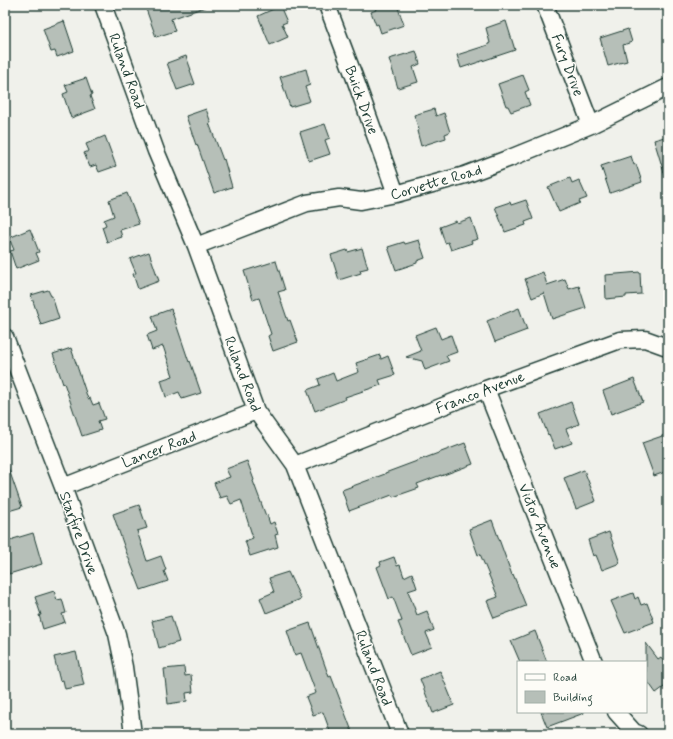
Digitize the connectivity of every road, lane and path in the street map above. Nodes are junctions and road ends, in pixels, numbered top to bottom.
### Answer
1 (103, 5) edge
2 (327, 5) edge
3 (545, 5) edge
4 (668, 86) edge
5 (591, 125) junction
6 (396, 194) junction
7 (196, 246) junction
8 (5, 337) edge
9 (668, 348) edge
10 (486, 389) junction
11 (256, 411) junction
12 (296, 465) junction
13 (62, 487) junction
14 (594, 661) edge
15 (617, 713) edge
16 (133, 734) edge
17 (400, 734) edge
18 (639, 734) edge

1 - 7 street, Ruland Road
2 - 6 street, Buick Drive
3 - 5 street, Fury Drive
4 - 5 street, Corvette Road
5 - 6 street, Corvette Road
6 - 7 street, Corvette Road
7 - 11 street, Ruland Road
8 - 13 street, Starfire Drive
9 - 10 street, Franco Avenue
10 - 12 street, Franco Avenue
10 - 14 street, Victor Avenue
11 - 12 street, Ruland Road
11 - 13 street, Lancer Road
12 - 17 street, Ruland Road
13 - 16 street, Starfire Drive
15 - 18 street

